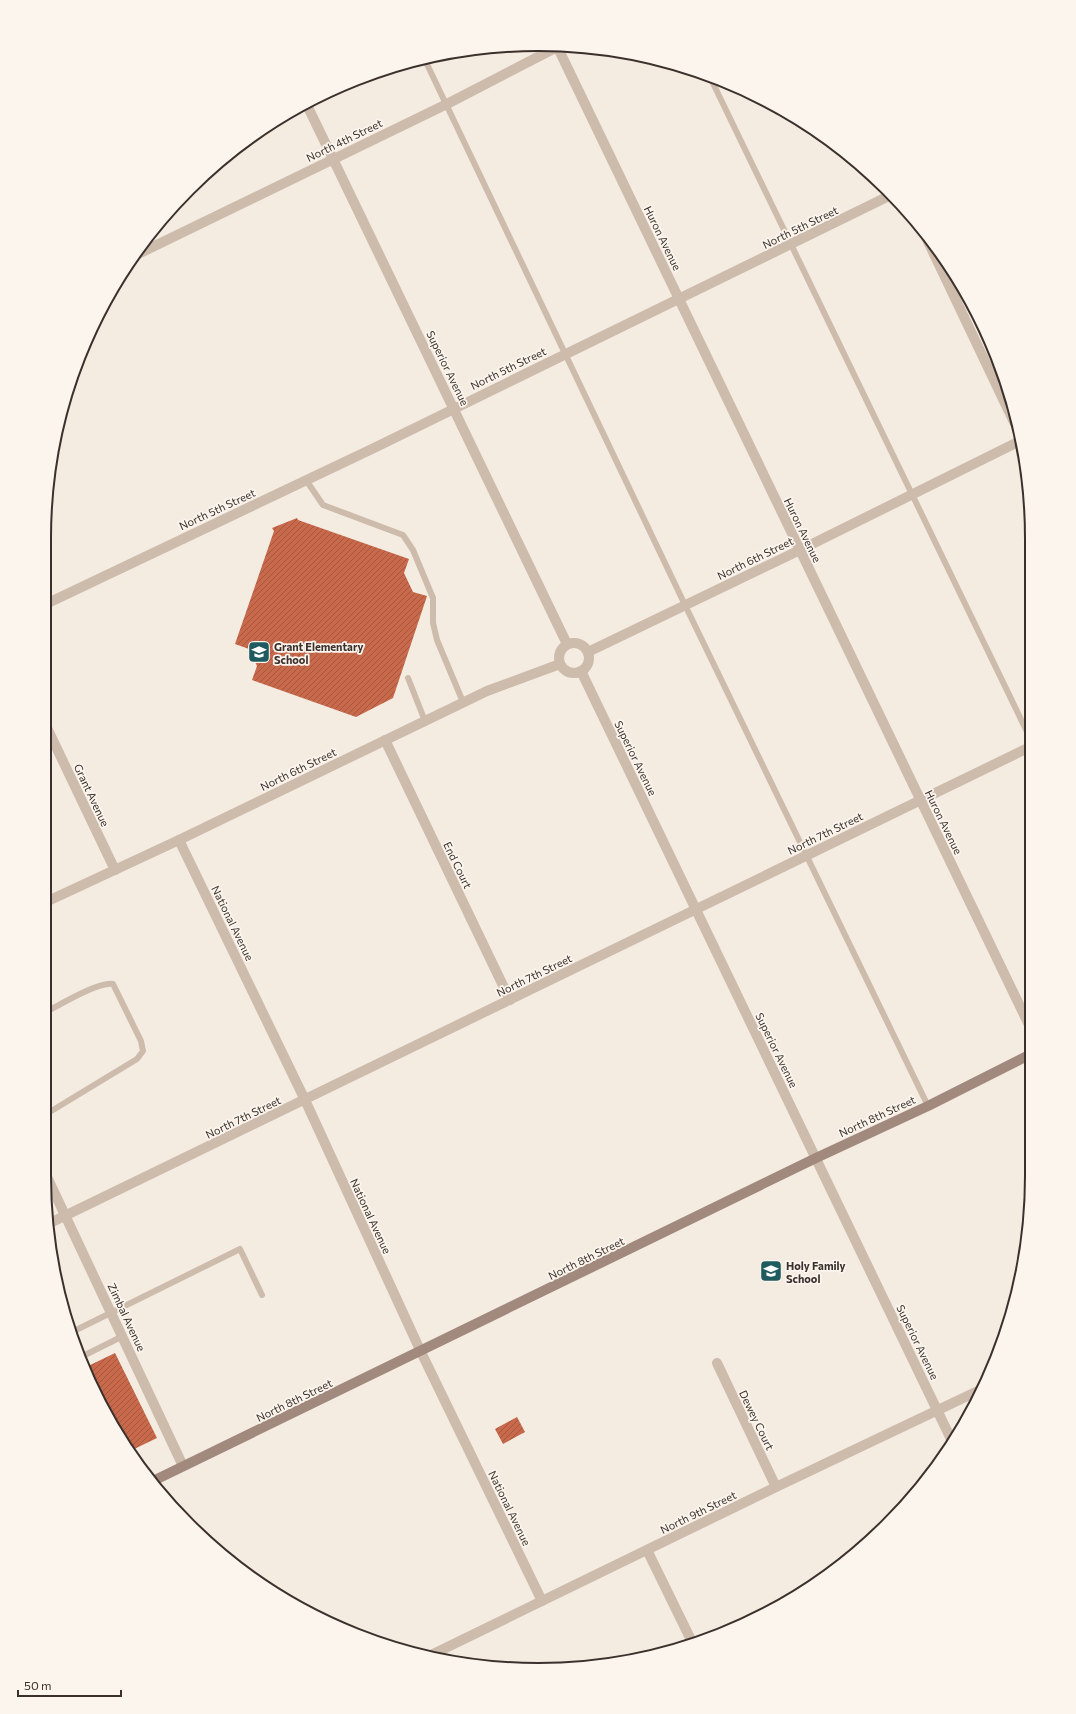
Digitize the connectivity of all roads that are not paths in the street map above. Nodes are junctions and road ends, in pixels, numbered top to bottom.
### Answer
1 (548, 51) edge
2 (561, 52) edge
3 (427, 64) edge
4 (713, 84) edge
5 (447, 104) junction
6 (309, 109) edge
7 (333, 159) junction
8 (886, 198) edge
9 (792, 245) junction
10 (146, 250) edge
11 (935, 257) edge
12 (679, 299) junction
13 (565, 354) junction
14 (1006, 405) edge
15 (454, 408) junction
16 (1016, 443) edge
17 (306, 480) junction
18 (912, 495) junction
19 (800, 550) junction
20 (51, 602) edge
21 (685, 605) junction
22 (567, 644) junction
23 (588, 652) junction
24 (560, 664) junction
25 (581, 671) junction
26 (408, 678) dead end
27 (463, 702) junction
28 (425, 721) junction
29 (1025, 728) edge
30 (51, 736) edge
31 (385, 740) junction
32 (1025, 749) edge
33 (920, 800) junction
34 (180, 840) junction
35 (806, 855) junction
36 (115, 870) junction
37 (51, 900) edge
38 (695, 909) junction
39 (510, 1000) junction
40 (51, 1010) edge
41 (1025, 1017) edge
42 (1025, 1058) edge
43 (305, 1100) junction
44 (928, 1106) junction
45 (51, 1110) edge
46 (816, 1158) junction
47 (51, 1186) edge
48 (66, 1215) junction
49 (53, 1221) edge
50 (262, 1295) dead end
51 (111, 1312) junction
52 (76, 1330) edge
53 (122, 1336) junction
54 (421, 1352) junction
55 (85, 1354) edge
56 (716, 1363) dead end
57 (974, 1393) edge
58 (938, 1411) junction
59 (950, 1437) edge
60 (184, 1466) junction
61 (158, 1479) edge
62 (776, 1487) junction
63 (647, 1550) junction
64 (542, 1601) junction
65 (690, 1638) edge
66 (437, 1652) edge

1 - 5 street, North 4th Street
2 - 12 street, Huron Avenue
3 - 5 lane
4 - 9 lane
5 - 7 street, North 4th Street
5 - 13 lane
6 - 7 street, Superior Avenue
7 - 10 street, North 4th Street
7 - 15 street, Superior Avenue
8 - 9 street, North 5th Street
9 - 12 street, North 5th Street
9 - 18 lane
11 - 14 street
12 - 13 street, North 5th Street
12 - 19 street, Huron Avenue
13 - 15 street, North 5th Street
13 - 21 lane
15 - 17 street, North 5th Street
15 - 22 street, Superior Avenue
16 - 18 street, North 6th Street
17 - 20 street, North 5th Street
17 - 27 lane
18 - 19 street, North 6th Street
18 - 29 lane
19 - 21 street, North 6th Street
19 - 33 street, Huron Avenue
21 - 23 street, North 6th Street
21 - 35 lane
22 - 23 street
22 - 24 street
23 - 25 street
24 - 25 street
24 - 27 street, North 6th Street
25 - 38 street, Superior Avenue
26 - 28 lane
27 - 28 street, North 6th Street
28 - 31 street, North 6th Street
30 - 36 street, Grant Avenue
31 - 34 street, North 6th Street
31 - 39 street, End Court
32 - 33 street, North 7th Street
33 - 35 street, North 7th Street
33 - 41 street, Huron Avenue
34 - 36 street, North 6th Street
34 - 43 street, National Avenue
35 - 38 street, North 7th Street
35 - 44 lane
36 - 37 street, North 6th Street
38 - 39 street, North 7th Street
38 - 46 street, Superior Avenue
39 - 43 street, North 7th Street
40 - 45 lane
42 - 44 main road, North 8th Street
43 - 48 street, North 7th Street
43 - 54 street, National Avenue
44 - 46 main road, North 8th Street
46 - 54 main road, North 8th Street
46 - 58 street, Superior Avenue
47 - 48 street, Zimbal Avenue
48 - 49 street, North 7th Street
48 - 51 street, Zimbal Avenue
50 - 51 lane
51 - 52 lane
51 - 53 street, Zimbal Avenue
53 - 55 lane
53 - 60 street, Zimbal Avenue
54 - 60 main road, North 8th Street
54 - 64 street, National Avenue
56 - 62 street, Dewey Court
57 - 58 street, North 9th Street
58 - 59 street, Superior Avenue
58 - 62 street, North 9th Street
60 - 61 main road, North 8th Street
62 - 63 street, North 9th Street
63 - 64 street, North 9th Street
63 - 65 street
64 - 66 street, North 9th Street

